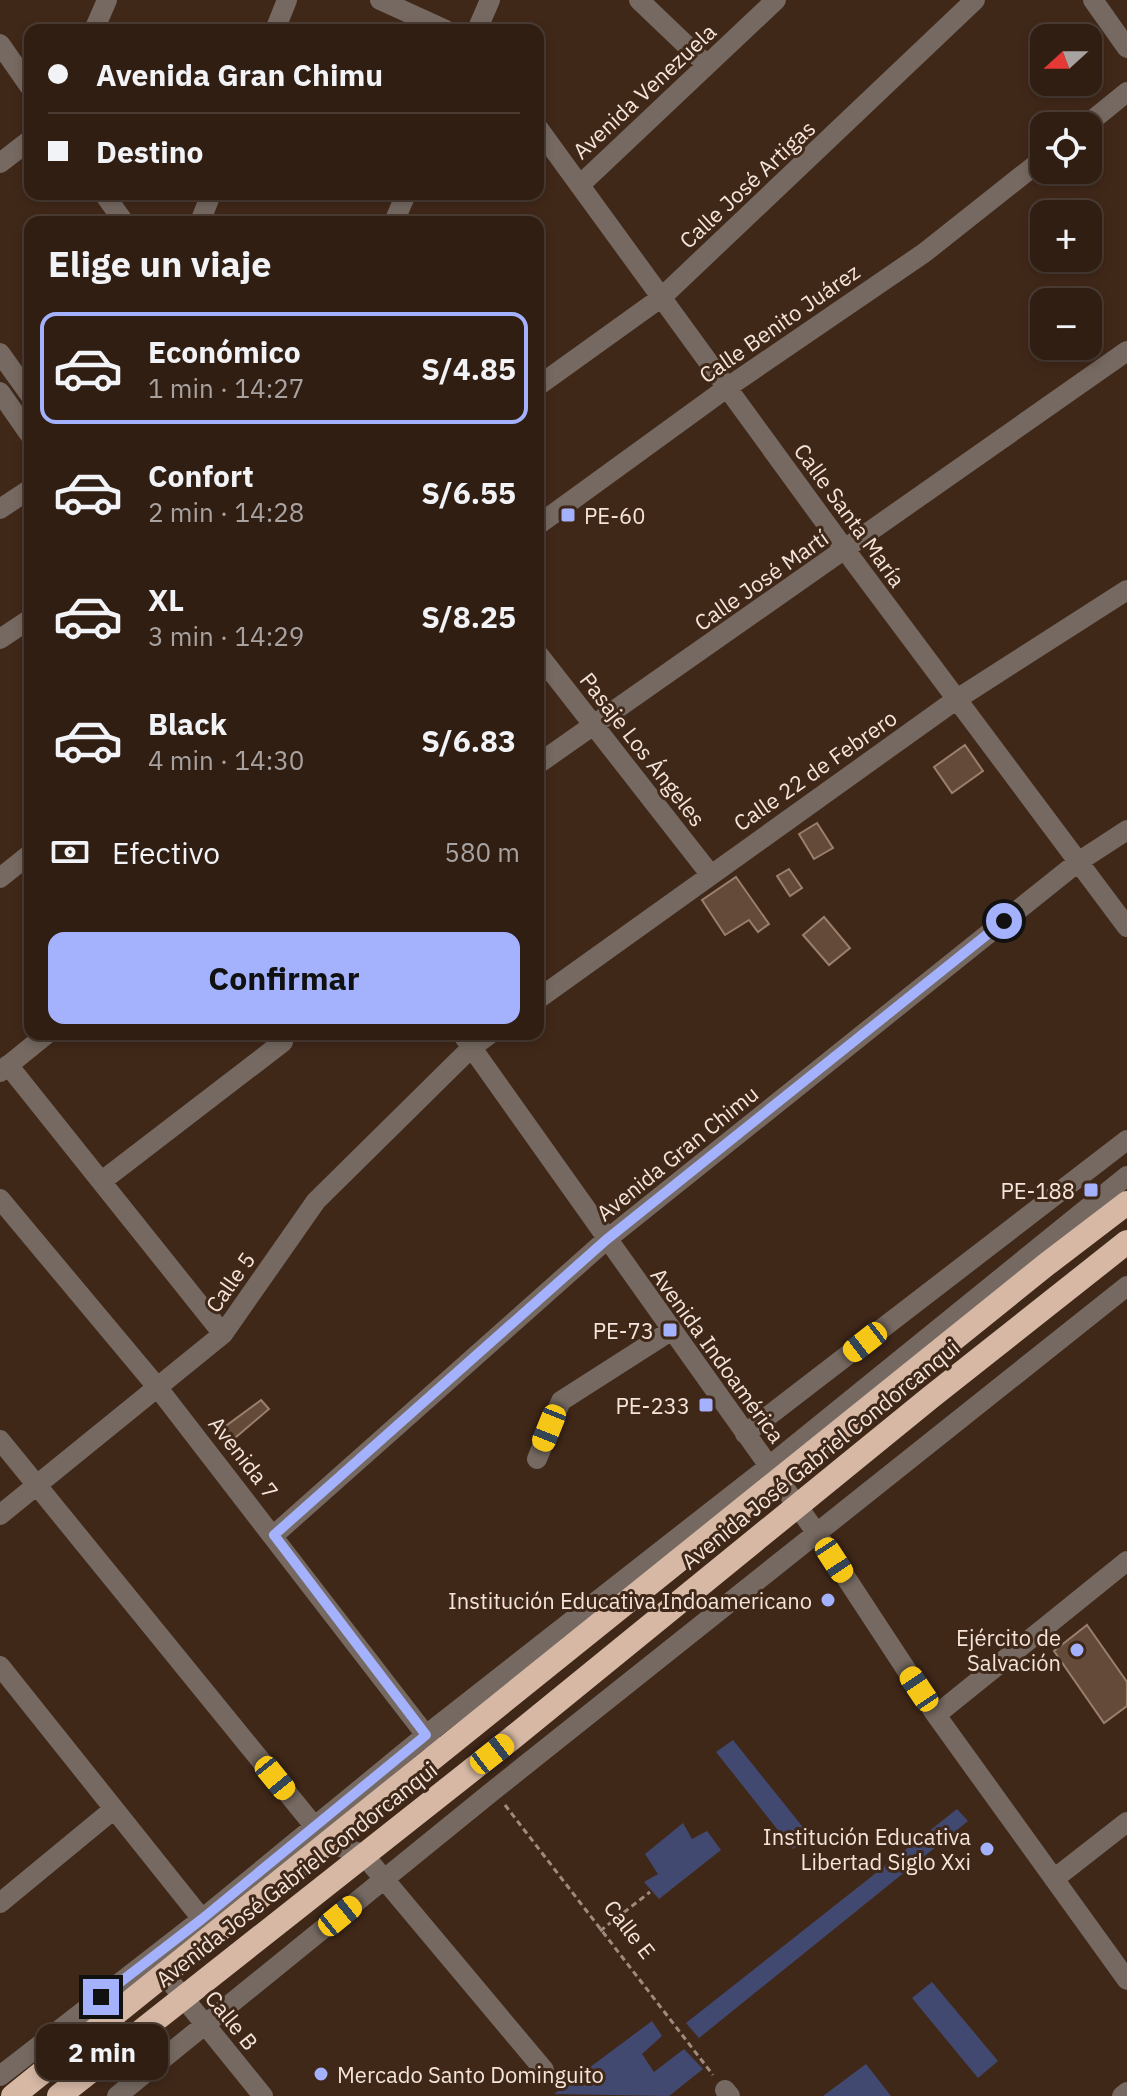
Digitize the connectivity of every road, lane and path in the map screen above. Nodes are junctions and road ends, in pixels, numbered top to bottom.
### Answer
1 (107, 0) edge
2 (287, 0) edge
3 (380, 0) edge
4 (490, 0) edge
5 (639, 0) edge
6 (776, 0) edge
7 (975, 0) edge
8 (1093, 0) edge
9 (97, 24) edge
10 (277, 24) edge
11 (433, 24) edge
12 (480, 24) edge
13 (0, 44) edge
14 (1127, 48) edge
15 (707, 65) junction
16 (24, 78) edge
17 (1127, 92) edge
18 (1102, 112) edge
19 (544, 136) edge
20 (24, 145) edge
21 (0, 163) edge
22 (1030, 169) edge
23 (581, 184) junction
24 (662, 297) junction
25 (1127, 351) edge
26 (0, 353) edge
27 (544, 382) edge
28 (24, 387) edge
29 (728, 387) junction
30 (0, 392) edge
31 (24, 426) edge
32 (24, 493) edge
33 (0, 509) edge
34 (544, 521) edge
35 (846, 551) junction
36 (1127, 590) edge
37 (24, 623) edge
38 (0, 639) edge
39 (544, 662) edge
40 (957, 699) junction
41 (593, 724) junction
42 (544, 760) edge
43 (1127, 830) edge
44 (24, 859) edge
45 (1078, 862) junction
46 (710, 874) junction
47 (0, 878) edge
48 (1127, 927) edge
49 (544, 995) edge
50 (40, 1040) edge
51 (466, 1041) edge
52 (283, 1042) dead end
53 (4, 1069) edge
54 (1127, 1140) edge
55 (1127, 1176) edge
56 (102, 1181) junction
57 (0, 1199) edge
58 (1127, 1203) edge
59 (606, 1240) junction
60 (1127, 1242) edge
61 (1127, 1286) edge
62 (672, 1330) junction
63 (223, 1334) junction
64 (158, 1388) junction
65 (745, 1434) junction
66 (0, 1440) edge
67 (537, 1459) dead end
68 (773, 1474) junction
69 (36, 1484) junction
70 (797, 1506) junction
71 (0, 1515) edge
72 (274, 1535) junction
73 (818, 1535) junction
74 (1127, 1561) edge
75 (0, 1666) edge
76 (936, 1715) junction
77 (433, 1744) junction
78 (494, 1790) junction
79 (114, 1809) junction
80 (1127, 1822) edge
81 (321, 1835) junction
82 (363, 1854) junction
83 (1054, 1879) junction
84 (384, 1880) junction
85 (650, 1892) dead end
86 (0, 1903) edge
87 (209, 1927) junction
88 (600, 1931) junction
89 (165, 1975) junction
90 (1127, 1980) edge
91 (183, 1997) junction
92 (205, 2024) junction
93 (544, 2070) dead end
94 (0, 2076) edge
95 (728, 2093) edge
96 (13, 2096) edge
97 (59, 2096) edge
98 (117, 2096) edge
99 (263, 2096) edge

1 - 9 street
2 - 10 street
3 - 11 street
4 - 12 street
5 - 15 street
6 - 15 street, Avenida Venezuela
7 - 24 street, Calle José Artigas
8 - 14 street
13 - 16 street
15 - 23 street, Avenida Venezuela
17 - 18 street
19 - 23 street, Calle Santa María
20 - 21 street
22 - 29 street, Calle Benito Juárez
23 - 24 street, Calle Santa María
24 - 27 street, Calle José Artigas
24 - 29 street, Calle Santa María
25 - 35 street, Calle José Martí
26 - 28 street
29 - 34 street, Calle Benito Juárez
29 - 35 street, Calle Santa María
30 - 31 street
32 - 33 street
35 - 40 street, Calle Santa María
35 - 41 street, Calle José Martí
36 - 40 street, Calle 22 de Febrero
37 - 38 street
39 - 41 street, Pasaje Los Ángeles
40 - 45 street, Calle Santa María
40 - 46 street, Calle 22 de Febrero
41 - 42 street, Calle José Martí
41 - 46 street, Pasaje Los Ángeles
43 - 45 street, Avenida Gran Chimu
44 - 47 street
45 - 48 street, Calle Santa María
45 - 59 street, Avenida Gran Chimu
46 - 49 street, Calle 22 de Febrero
50 - 53 street
51 - 59 street, Avenida Indoamérica
51 - 63 street, Calle 5
52 - 56 street
53 - 56 street
54 - 65 street
55 - 68 street, Avenida José Gabriel Condorcanqui
56 - 63 street
57 - 64 street, Avenida 7
58 - 68 highway, Avenida José Gabriel Condorcanqui
59 - 62 street, Avenida Indoamérica
59 - 72 street, Avenida Gran Chimu
60 - 70 highway, Avenida José Gabriel Condorcanqui
61 - 73 street
62 - 65 street, Avenida Indoamérica
62 - 67 street
63 - 64 street, Calle 5
64 - 69 street, Calle 5
64 - 72 street, Avenida 7
65 - 68 street, Avenida Indoamérica
66 - 69 street
68 - 70 street, Avenida Indoamérica
68 - 77 highway, Avenida José Gabriel Condorcanqui
69 - 71 street, Calle 5
69 - 81 street
70 - 73 street, Avenida Indoamérica
70 - 82 highway, Avenida José Gabriel Condorcanqui
72 - 77 street, Avenida 7
73 - 76 street, Avenida Indoamérica
73 - 78 street
74 - 76 street
75 - 79 street
76 - 83 street, Avenida Indoamérica
77 - 81 highway, Avenida José Gabriel Condorcanqui
78 - 84 street
78 - 88 path, Calle E
79 - 86 street
79 - 87 street
80 - 83 street
81 - 82 street
81 - 87 highway, Avenida José Gabriel Condorcanqui
82 - 84 street
82 - 91 highway, Avenida José Gabriel Condorcanqui
83 - 90 street, Avenida Indoamérica
84 - 92 street
84 - 93 street
85 - 88 path
87 - 89 highway, Avenida José Gabriel Condorcanqui
87 - 94 street, Avenida José Gabriel Condorcanqui
88 - 95 path, Calle E
89 - 91 street, Calle B
89 - 96 highway, Avenida José Gabriel Condorcanqui
91 - 92 street, Calle B
91 - 97 highway, Avenida José Gabriel Condorcanqui
92 - 98 street
92 - 99 street, Calle B

